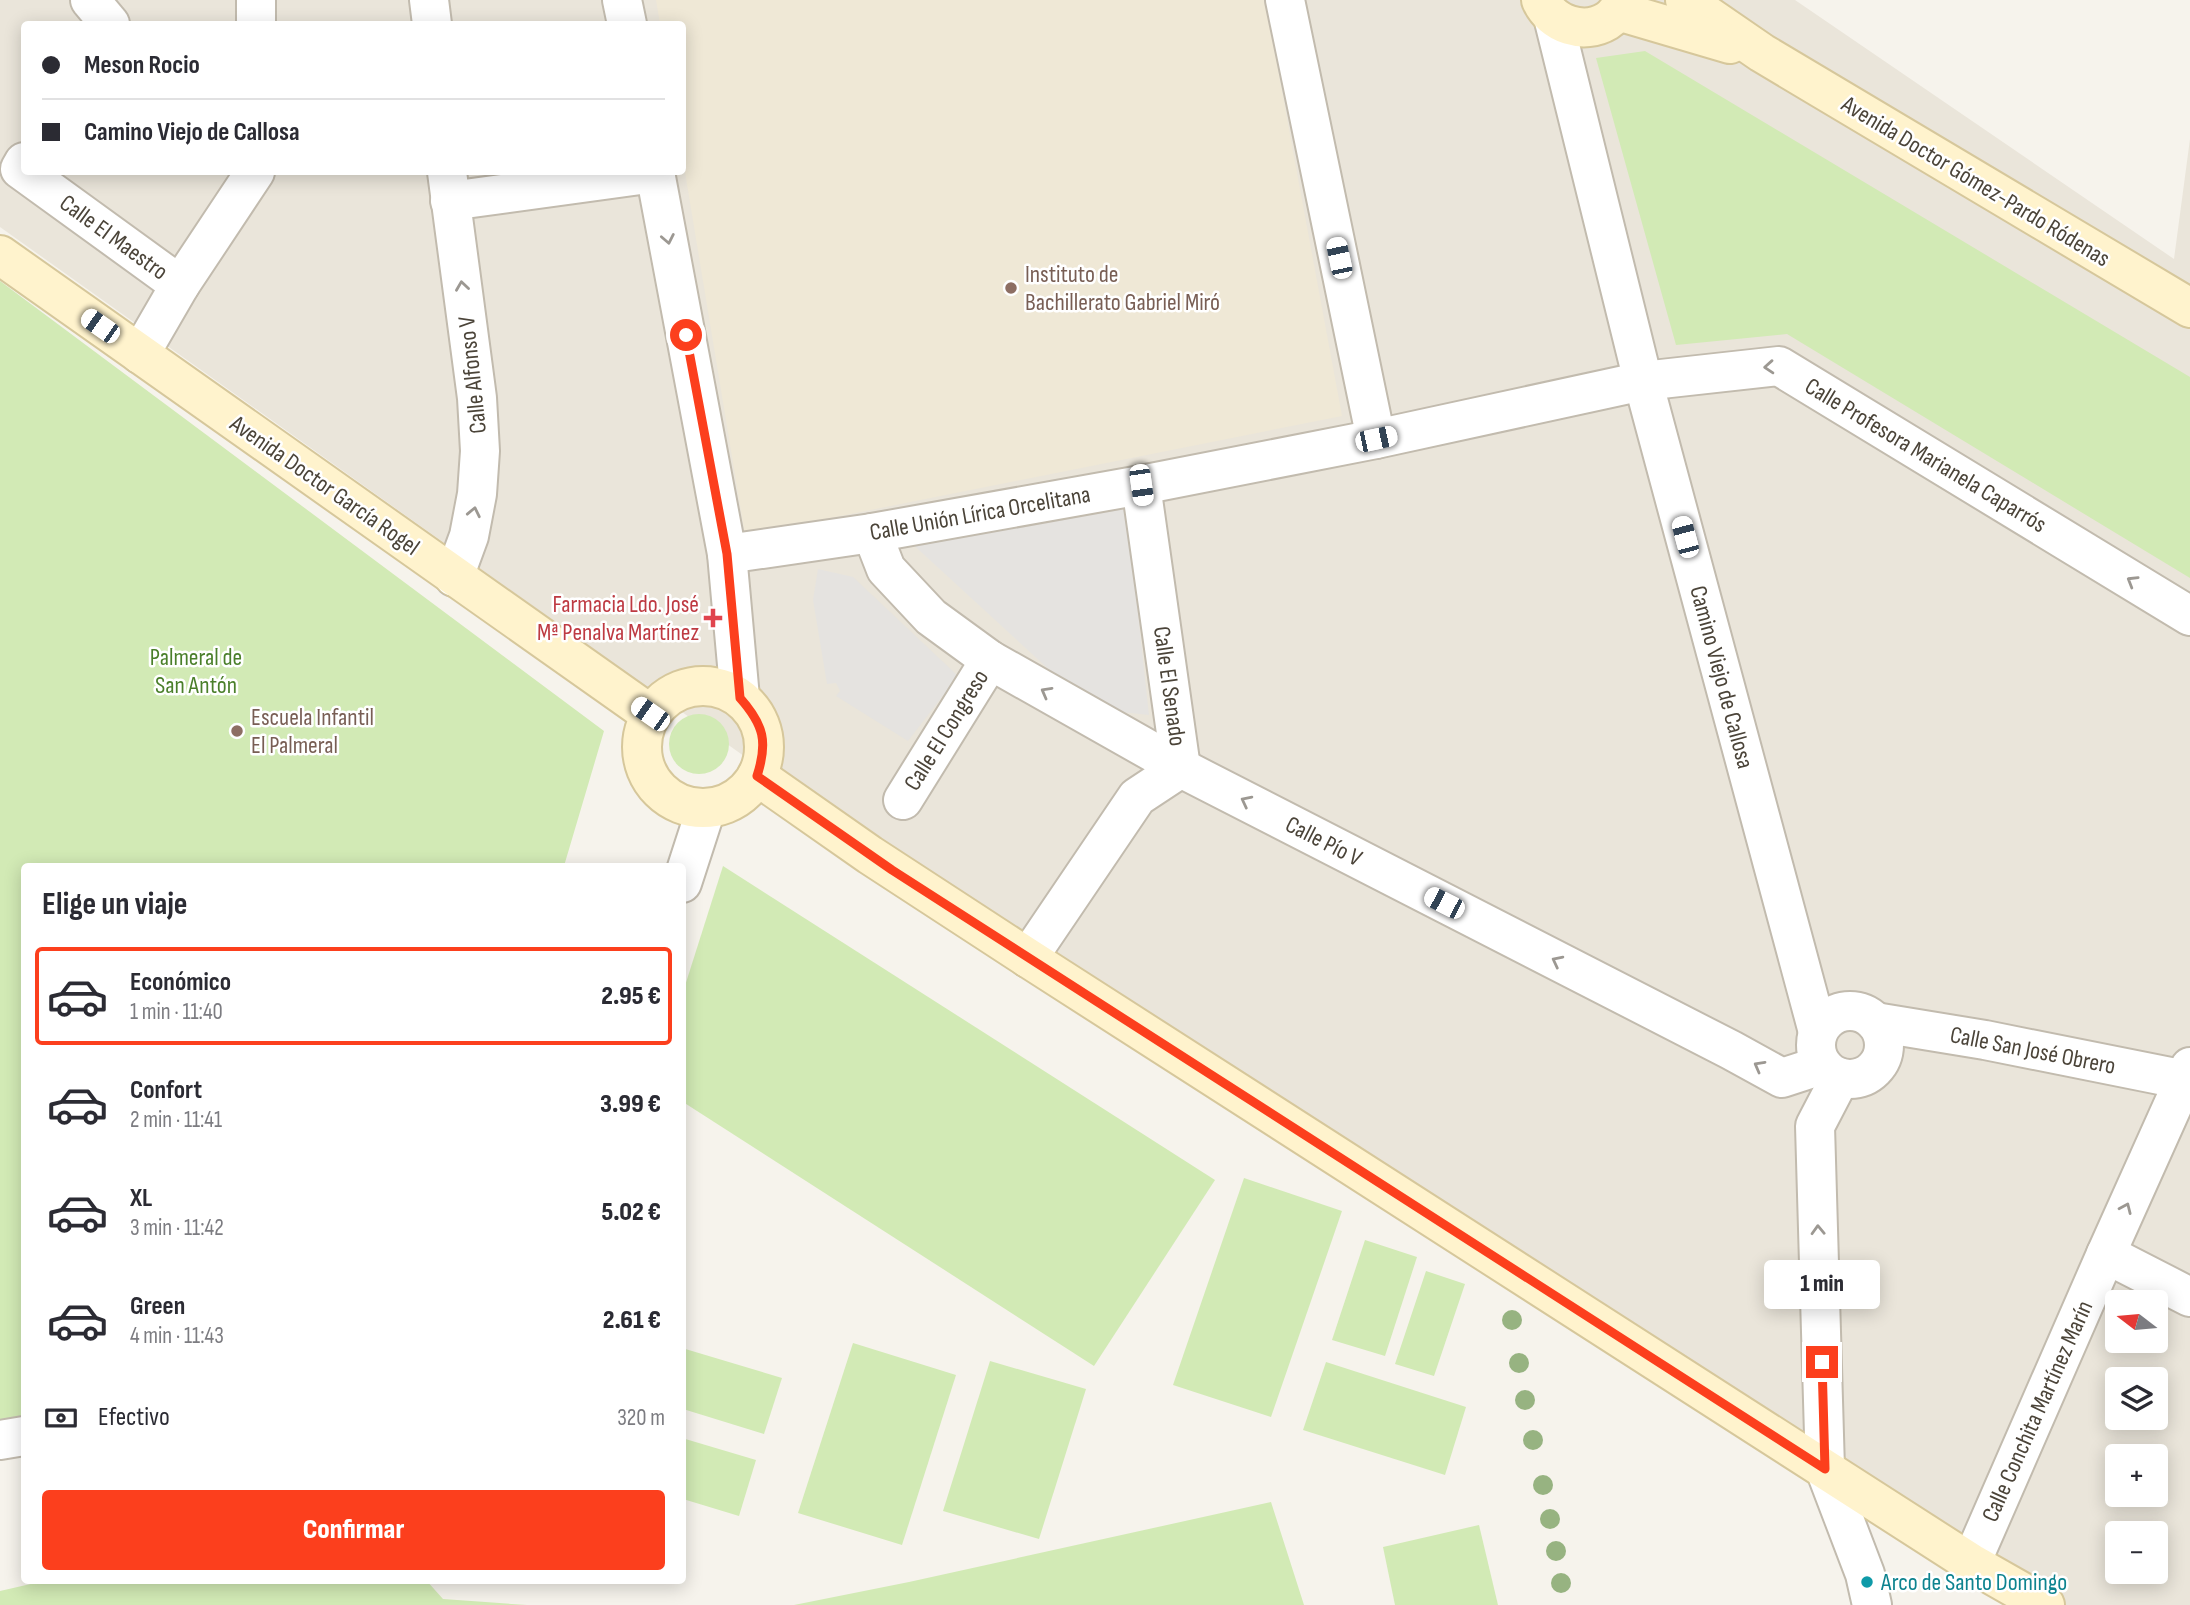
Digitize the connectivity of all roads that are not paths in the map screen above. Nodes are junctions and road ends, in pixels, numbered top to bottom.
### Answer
1 (90, 0) edge
2 (256, 0) edge
3 (429, 0) edge
4 (622, 0) edge
5 (1286, 0) edge
6 (1685, 0) edge
7 (1547, 9) edge
8 (1613, 12) edge
9 (108, 21) edge
10 (256, 21) edge
11 (432, 21) edge
12 (626, 21) edge
13 (1762, 54) junction
14 (1578, 117) junction
15 (28, 175) edge
16 (254, 175) edge
17 (611, 175) edge
18 (656, 175) edge
19 (449, 186) edge
20 (0, 255) edge
21 (180, 285) junction
22 (2190, 308) edge
23 (140, 354) junction
24 (1643, 381) junction
25 (1376, 439) junction
26 (1141, 485) junction
27 (872, 533) junction
28 (727, 554) junction
29 (454, 577) junction
30 (2190, 616) edge
31 (990, 660) junction
32 (740, 698) junction
33 (650, 714) junction
34 (1181, 768) junction
35 (757, 776) junction
36 (903, 800) dead end
37 (706, 809) junction
38 (686, 871) edge
39 (1028, 958) junction
40 (1875, 1021) junction
41 (1827, 1058) junction
42 (2188, 1076) edge
43 (2106, 1254) junction
44 (2190, 1297) edge
45 (21, 1436) edge
46 (0, 1440) edge
47 (1825, 1469) junction
48 (1971, 1563) junction
49 (1872, 1605) edge
50 (2045, 1605) edge

1 - 9 street
2 - 10 street
3 - 11 street
4 - 12 street
5 - 25 street
6 - 13 street, Avenida Doctor Gómez-Pardo Ródenas
7 - 8 street, Avenida Doctor Gómez-Pardo Ródenas
7 - 14 street, Camino Viejo de Callosa
8 - 13 street, Avenida Doctor Gómez-Pardo Ródenas
8 - 14 street, Camino Viejo de Callosa
13 - 22 street, Avenida Doctor Gómez-Pardo Ródenas
14 - 24 street, Camino Viejo de Callosa
15 - 21 street, Calle El Maestro
16 - 21 street, Calle El Maestro
17 - 19 street
18 -> 28 street
29 -> 19 street, Calle Alfonso V
20 - 23 street, Avenida Doctor García Rogel
21 - 23 street, Calle El Maestro
23 - 29 street, Avenida Doctor García Rogel
24 - 25 street, Calle Unión Lírica Orcelitana
30 -> 24 street, Calle Profesora Marianela Caparrós
24 - 41 street, Camino Viejo de Callosa
25 - 26 street, Calle Unión Lírica Orcelitana
26 - 27 street, Calle Unión Lírica Orcelitana
26 - 34 street, Calle El Senado
27 - 28 street, Calle Unión Lírica Orcelitana
27 - 31 street, Calle Pío V
28 - 32 street
29 - 33 street, Avenida Doctor García Rogel
34 -> 31 street, Calle Pío V
31 - 36 street, Calle El Congreso
32 - 33 street
32 - 35 street
33 - 37 street
34 - 39 street, Calle El Senado
41 -> 34 street, Calle Pío V
35 - 37 street
35 - 39 street
37 - 38 street
39 - 47 street
40 - 41 street
40 - 41 street
40 - 42 street, Calle San José Obrero
47 -> 41 street
43 -> 42 street, Calle Conchita Martínez Marín
43 - 44 street
43 - 48 street, Calle Conchita Martínez Marín
45 - 46 street
47 - 48 street
47 - 49 street
48 - 50 street

